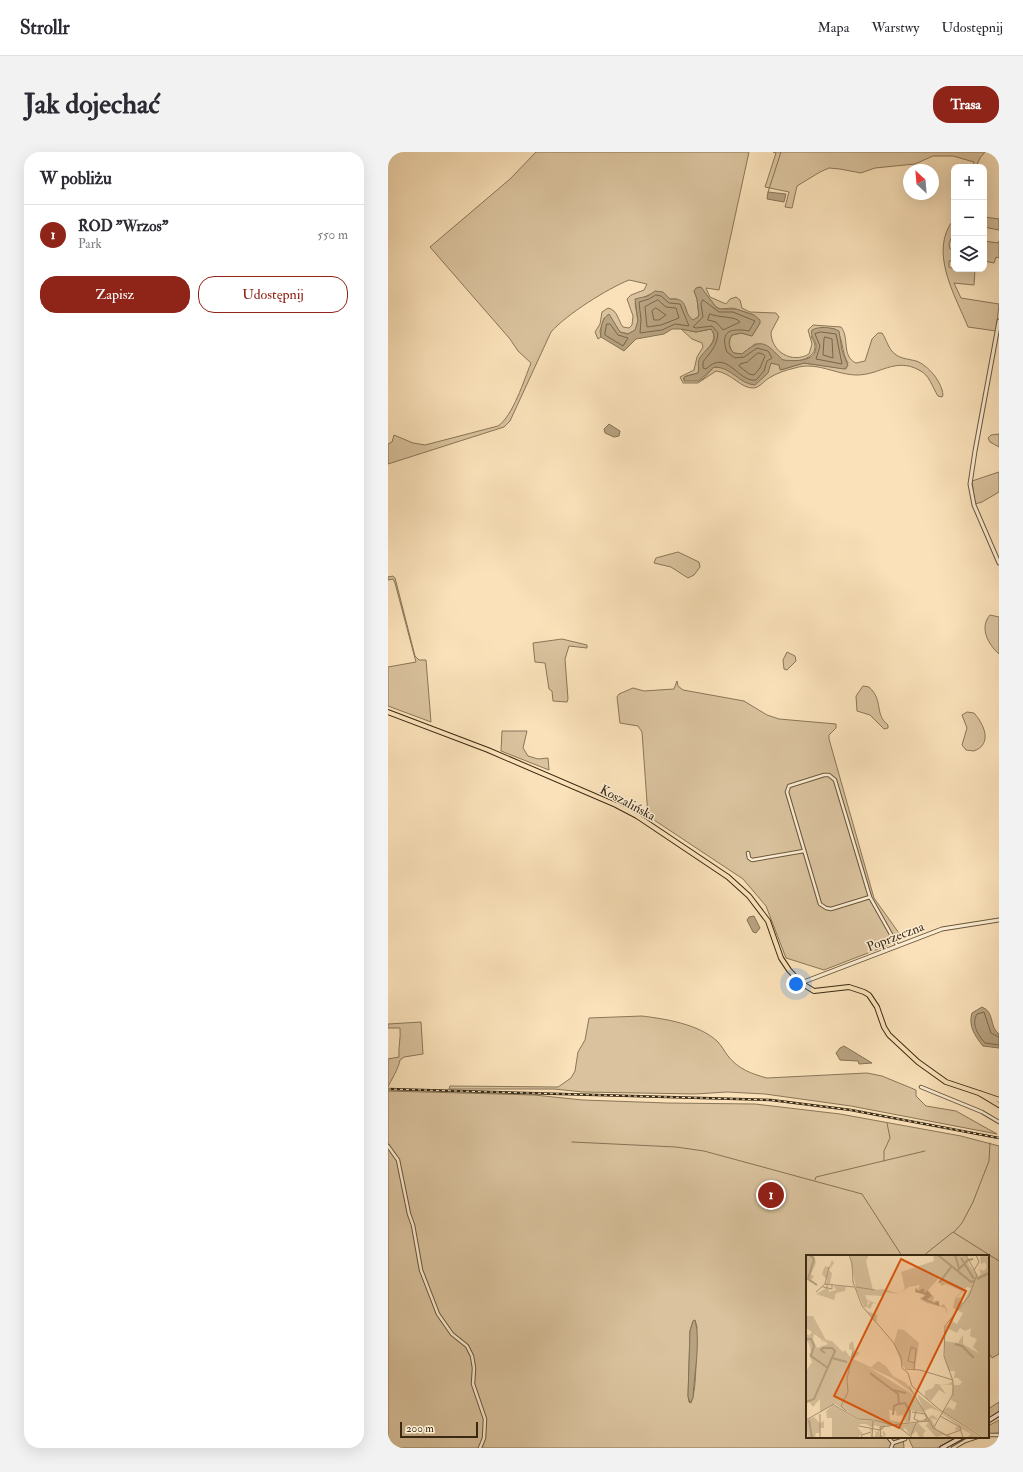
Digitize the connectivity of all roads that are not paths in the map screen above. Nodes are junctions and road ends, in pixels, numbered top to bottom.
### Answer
1 (999, 321) edge
2 (999, 563) edge
3 (388, 712) edge
4 (804, 851) junction
5 (748, 853) dead end
6 (870, 897) junction
7 (999, 920) edge
8 (897, 945) junction
9 (801, 982) junction
10 (921, 1087) dead end
11 (978, 1093) junction
12 (999, 1100) edge
13 (999, 1105) edge
14 (999, 1122) edge
15 (388, 1146) edge
16 (999, 1414) edge
17 (989, 1420) edge
18 (889, 1438) edge
19 (960, 1438) edge
20 (974, 1438) edge
21 (905, 1439) dead end
22 (893, 1443) junction
23 (480, 1448) edge
24 (892, 1448) edge
25 (942, 1448) edge
26 (953, 1448) edge

1 - 2 street
3 - 9 highway, Koszalińska
4 - 5 street
4 - 6 street
4 - 6 street
6 - 8 street
7 - 8 street, Poprzeczna
8 - 9 street, Poprzeczna
9 - 11 highway
10 - 14 street
11 - 12 highway
11 - 13 highway
15 - 23 street
16 - 17 main road
18 - 22 street
19 - 25 main road
20 - 26 street
21 - 22 street
22 - 24 street

